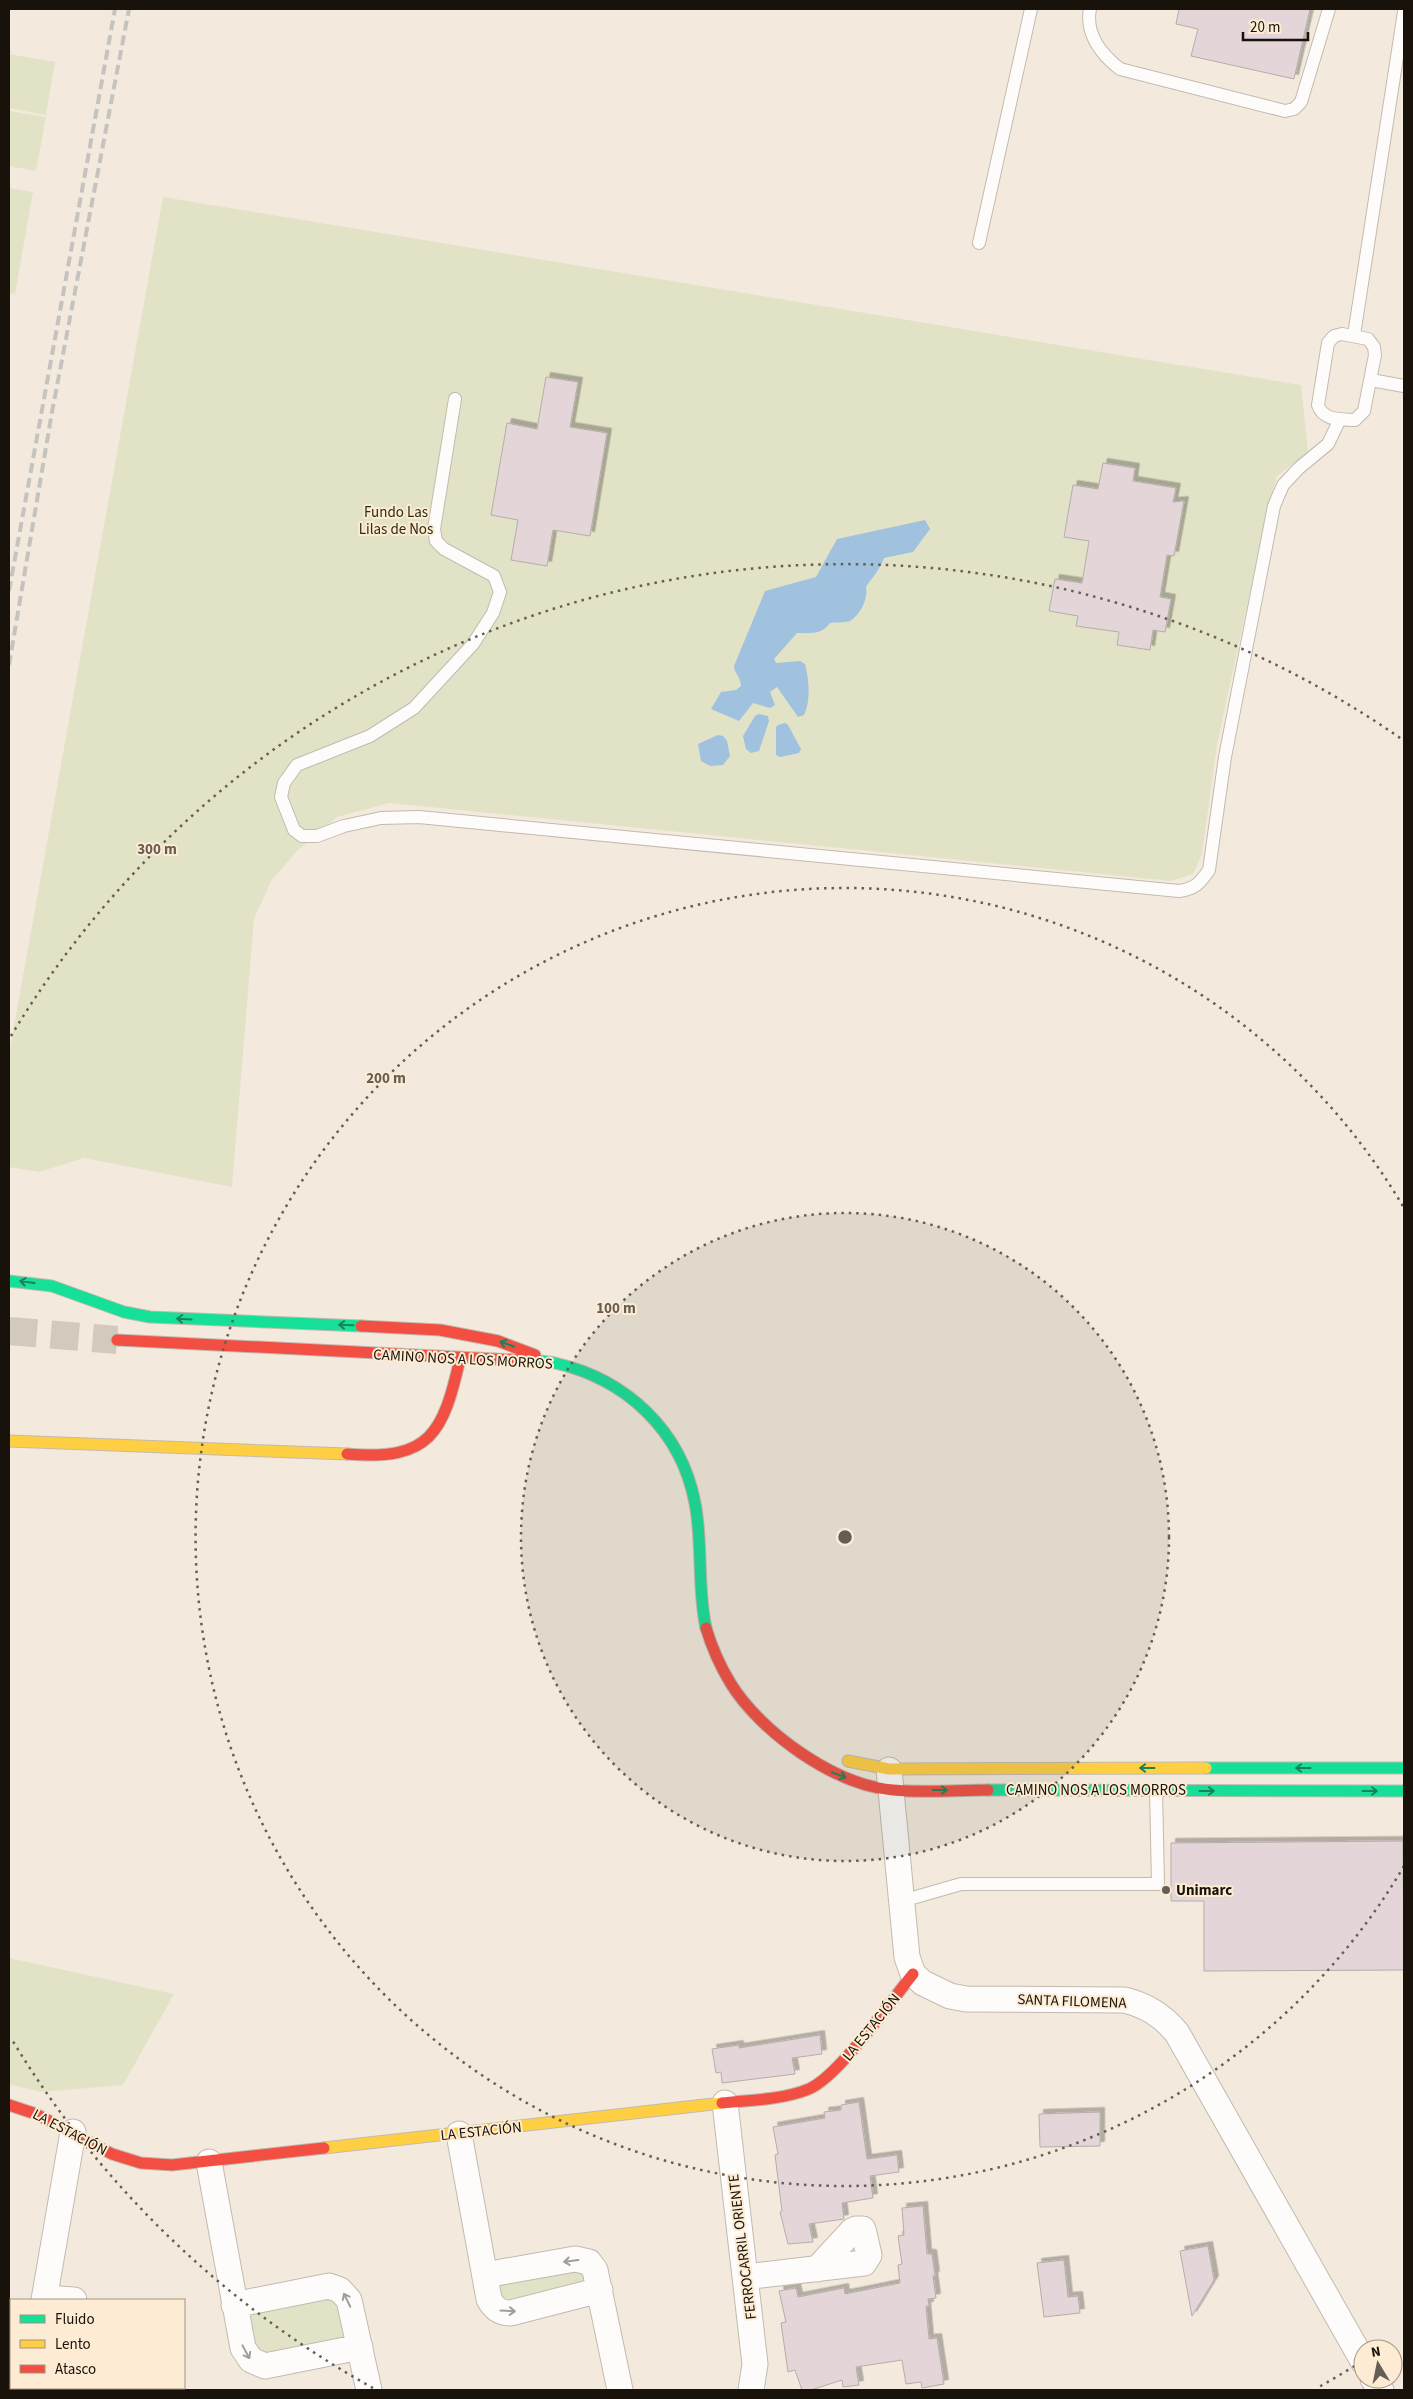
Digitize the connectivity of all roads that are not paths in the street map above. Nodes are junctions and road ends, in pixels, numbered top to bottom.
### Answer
1 (1031, 9) edge
2 (1090, 9) edge
3 (1329, 9) edge
4 (1404, 12) edge
5 (979, 243) dead end
6 (1354, 336) junction
7 (1370, 380) junction
8 (1404, 386) edge
9 (455, 399) dead end
10 (1340, 419) junction
11 (9, 1281) edge
12 (117, 1340) tunnel mouth
13 (460, 1359) junction
14 (552, 1362) junction
15 (9, 1441) edge
16 (798, 1750) junction
17 (1404, 1768) edge
18 (890, 1779) junction
19 (1156, 1790) junction
20 (1404, 1791) edge
21 (902, 1901) junction
22 (913, 1974) junction
23 (725, 2103) junction
24 (9, 2105) edge
25 (73, 2132) junction
26 (458, 2134) junction
27 (209, 2162) junction
28 (817, 2269) dead end
29 (485, 2275) junction
30 (745, 2277) junction
31 (600, 2290) junction
32 (44, 2299) edge
33 (234, 2305) junction
34 (1353, 2343) edge
35 (360, 2347) junction
36 (369, 2390) edge
37 (620, 2390) edge
38 (751, 2390) edge

1 - 5 lane
2 - 3 lane
4 - 6 lane
6 - 7 lane
6 - 10 lane
7 - 8 lane
7 - 10 lane
9 - 10 lane
14 -> 11 main road
12 - 13 main road, CAMINO NOS A LOS MORROS
13 - 14 main road, CAMINO NOS A LOS MORROS
13 - 15 main road
14 - 16 main road, CAMINO NOS A LOS MORROS
16 - 18 main road, CAMINO NOS A LOS MORROS
16 -> 18 main road, CAMINO NOS A LOS MORROS
17 -> 18 main road, CAMINO NOS A LOS MORROS
18 -> 19 main road, CAMINO NOS A LOS MORROS
18 - 21 street
19 -> 20 main road, CAMINO NOS A LOS MORROS
19 - 21 lane
21 - 22 street
22 - 23 main road, LA ESTACIÓN
22 - 34 street, SANTA FILOMENA
23 - 26 main road, LA ESTACIÓN
23 - 30 street, FERROCARRIL ORIENTE
24 - 25 main road, LA ESTACIÓN
25 - 27 main road, LA ESTACIÓN
25 - 32 street
26 - 27 main road, LA ESTACIÓN
26 - 29 street
27 - 33 street
28 - 30 street
31 -> 29 street
29 -> 31 street
30 - 38 street, FERROCARRIL ORIENTE
31 - 37 street
33 -> 35 street
35 -> 33 street
35 - 36 street

